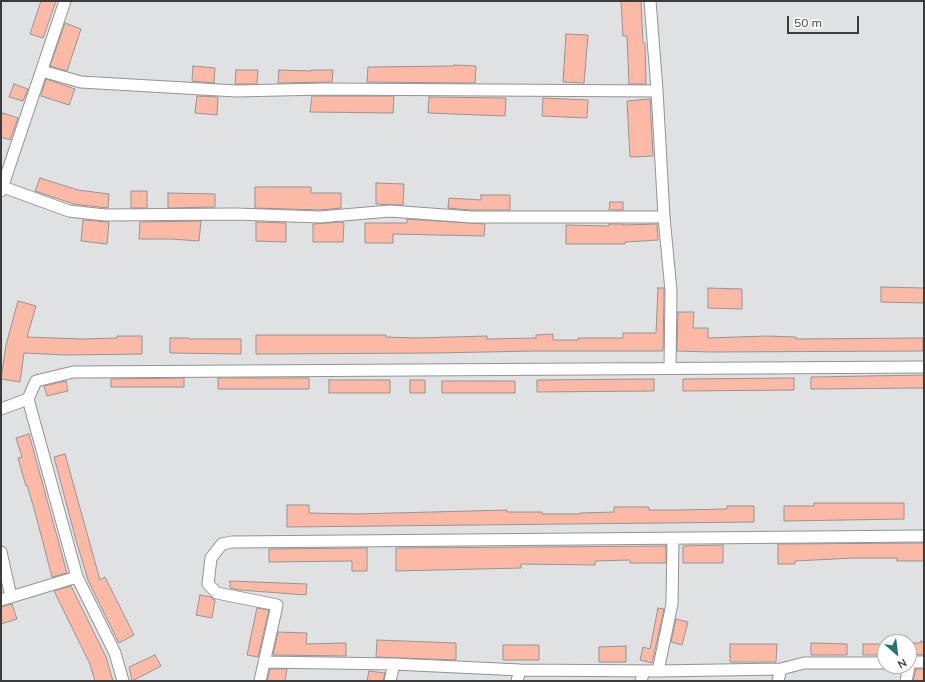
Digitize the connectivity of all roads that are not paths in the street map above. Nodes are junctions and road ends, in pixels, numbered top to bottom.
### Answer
1 (65, 1) edge
2 (650, 1) edge
3 (42, 71) junction
4 (657, 91) junction
5 (2, 189) edge
6 (664, 217) junction
7 (924, 367) edge
8 (670, 368) junction
9 (28, 400) junction
10 (1, 409) edge
11 (924, 536) edge
12 (673, 539) junction
13 (1, 552) edge
14 (77, 577) junction
15 (6, 599) edge
16 (264, 662) junction
17 (877, 662) edge
18 (394, 664) junction
19 (781, 669) junction
20 (520, 670) junction
21 (658, 671) junction
22 (643, 676) edge
23 (123, 681) edge
24 (260, 681) edge
25 (390, 681) edge
26 (517, 681) edge
27 (778, 681) edge

1 - 3 street
2 - 4 street
3 - 4 street
3 - 5 street
4 - 6 street
5 - 6 street
6 - 8 street
7 - 8 street
8 - 9 street
9 - 10 street
9 - 14 street
11 - 12 street
12 - 16 street
12 - 21 street
13 - 15 street
14 - 15 street
14 - 23 street
16 - 18 street
16 - 24 street
17 - 19 street
18 - 20 street
18 - 25 street
19 - 21 street
19 - 27 street
20 - 22 street
20 - 26 street
21 - 22 street

